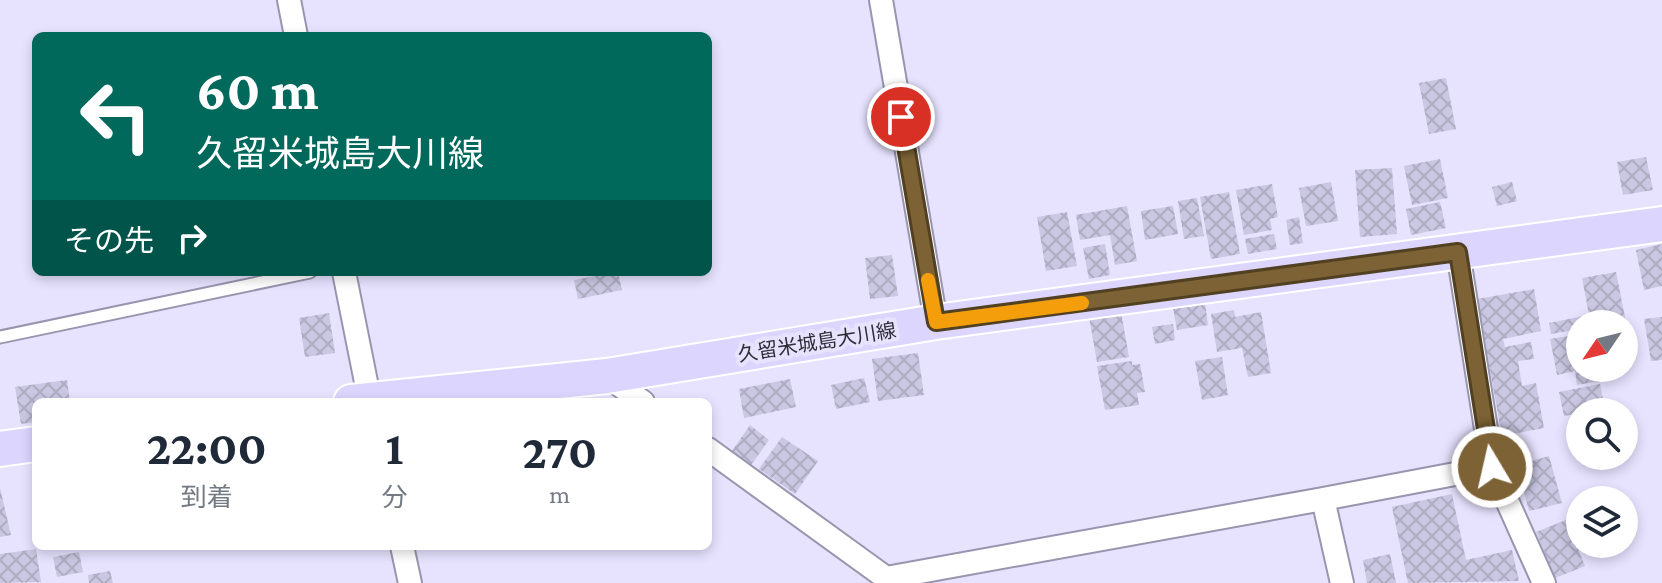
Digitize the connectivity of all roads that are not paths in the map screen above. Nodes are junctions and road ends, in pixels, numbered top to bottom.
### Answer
1 (289, 0) edge
2 (881, 0) edge
3 (295, 32) edge
4 (1662, 224) edge
5 (1458, 252) junction
6 (291, 276) edge
7 (345, 276) edge
8 (936, 322) junction
9 (0, 337) edge
10 (607, 376) junction
11 (364, 398) edge
12 (393, 398) edge
13 (637, 398) edge
14 (32, 445) edge
15 (0, 449) edge
16 (712, 452) edge
17 (1492, 467) junction
18 (1323, 499) junction
19 (403, 550) edge
20 (887, 580) edge
21 (410, 583) edge
22 (1342, 583) edge
23 (1544, 583) edge

1 - 3 street
2 - 8 street
4 - 5 main road, 久留米城島大川線
5 - 8 main road, 久留米城島大川線
5 - 17 street
6 - 9 lane
7 - 11 street
8 - 10 main road, 久留米城島大川線
10 - 12 main road, 久留米城島大川線
10 - 13 street
14 - 15 main road
16 - 20 street
17 - 18 street
17 - 23 street
18 - 20 street
18 - 22 street
19 - 21 street

